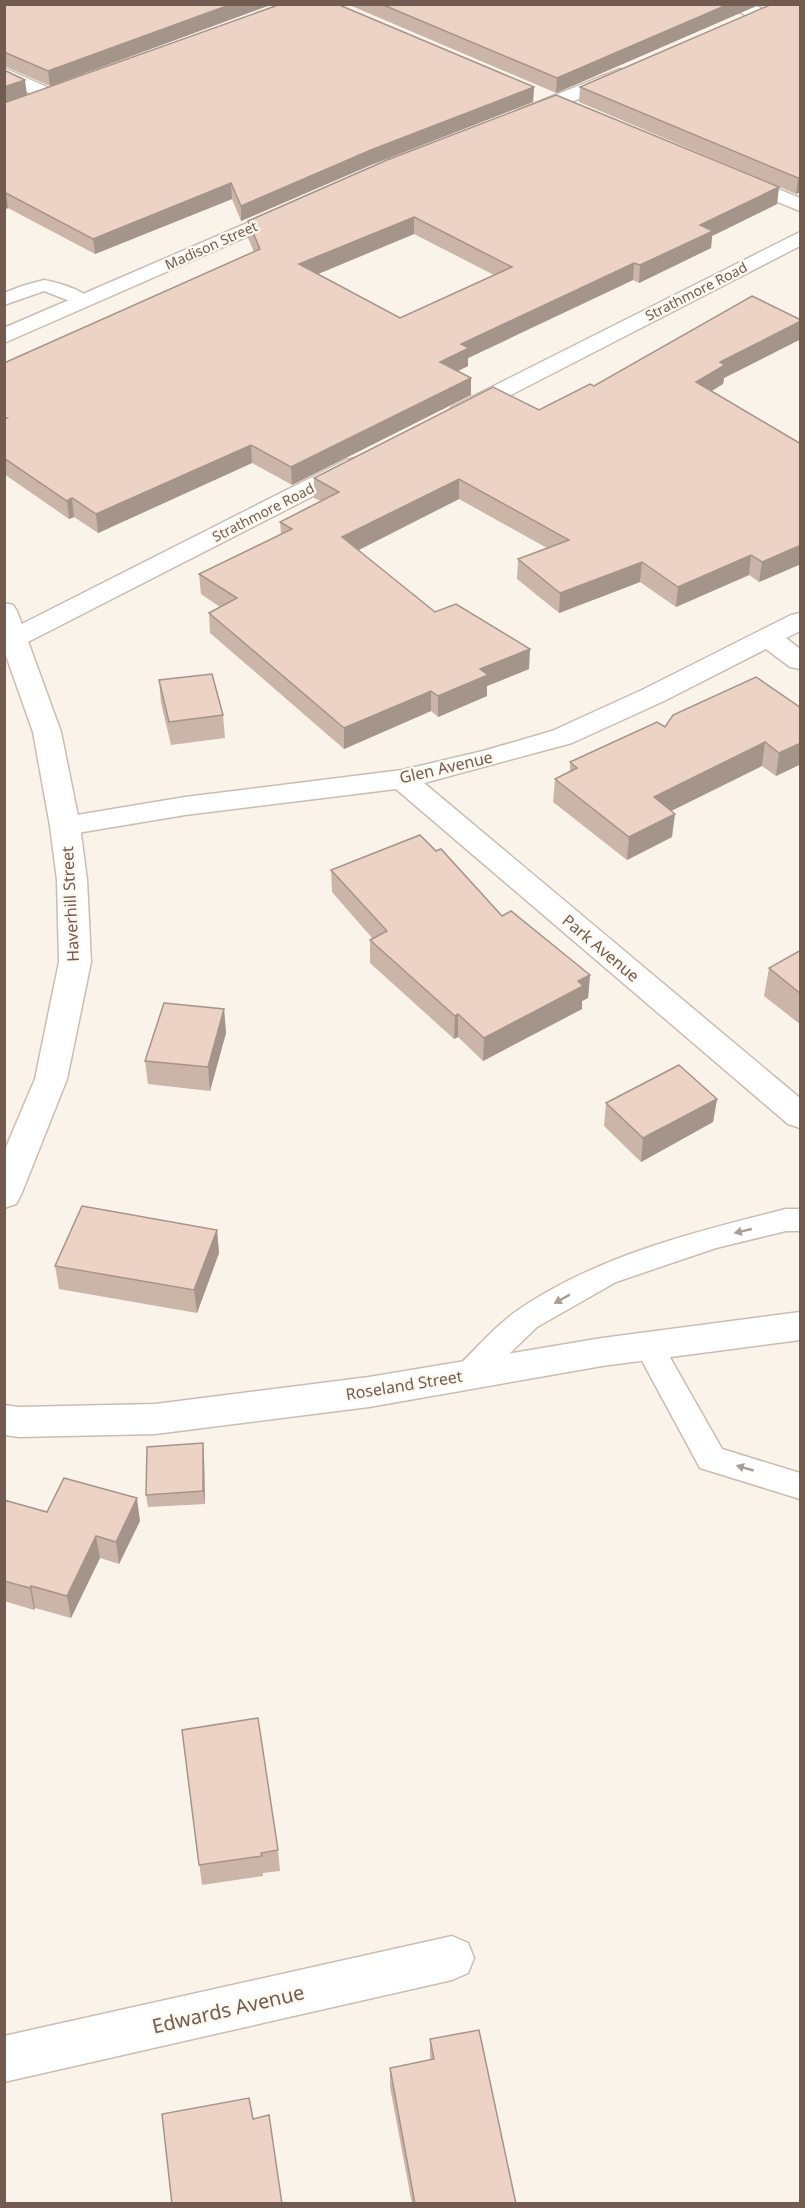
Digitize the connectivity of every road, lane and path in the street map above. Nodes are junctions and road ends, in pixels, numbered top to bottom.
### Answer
1 (768, 11) edge
2 (737, 14) edge
3 (641, 66) edge
4 (4, 74) edge
5 (68, 88) edge
6 (533, 93) edge
7 (49, 95) junction
8 (555, 102) junction
9 (27, 103) edge
10 (580, 113) edge
11 (500, 124) edge
12 (723, 173) edge
13 (302, 205) edge
14 (801, 205) edge
15 (801, 238) edge
16 (4, 300) edge
17 (83, 301) junction
18 (4, 336) edge
19 (435, 424) edge
20 (372, 457) edge
21 (801, 621) edge
22 (10, 625) edge
23 (767, 637) junction
24 (801, 661) edge
25 (402, 779) junction
26 (65, 826) junction
27 (801, 1116) edge
28 (4, 1195) edge
29 (801, 1220) edge
30 (801, 1326) edge
31 (649, 1346) junction
32 (468, 1375) junction
33 (4, 1420) edge
34 (801, 1486) edge
35 (452, 1958) dead end
36 (4, 2059) edge

1 - 2 street
3 - 8 street
4 - 7 street
5 - 7 street
6 - 8 street
7 - 9 street
8 - 10 street
8 - 11 street
12 - 14 street
13 - 17 street, Madison Street
15 - 19 street, Strathmore Road
16 - 17 lane
17 - 18 street, Madison Street
20 - 22 street, Strathmore Road
21 - 23 street, Glen Avenue
22 - 26 street, Haverhill Street
23 - 24 street
23 - 25 street, Glen Avenue
25 - 26 street, Glen Avenue
25 - 27 street, Park Avenue
26 - 28 street, Haverhill Street
29 -> 32 lane
30 - 31 street, Roseland Street
31 - 32 street, Roseland Street
34 -> 31 lane
32 - 33 street, Roseland Street
35 - 36 street, Edwards Avenue

